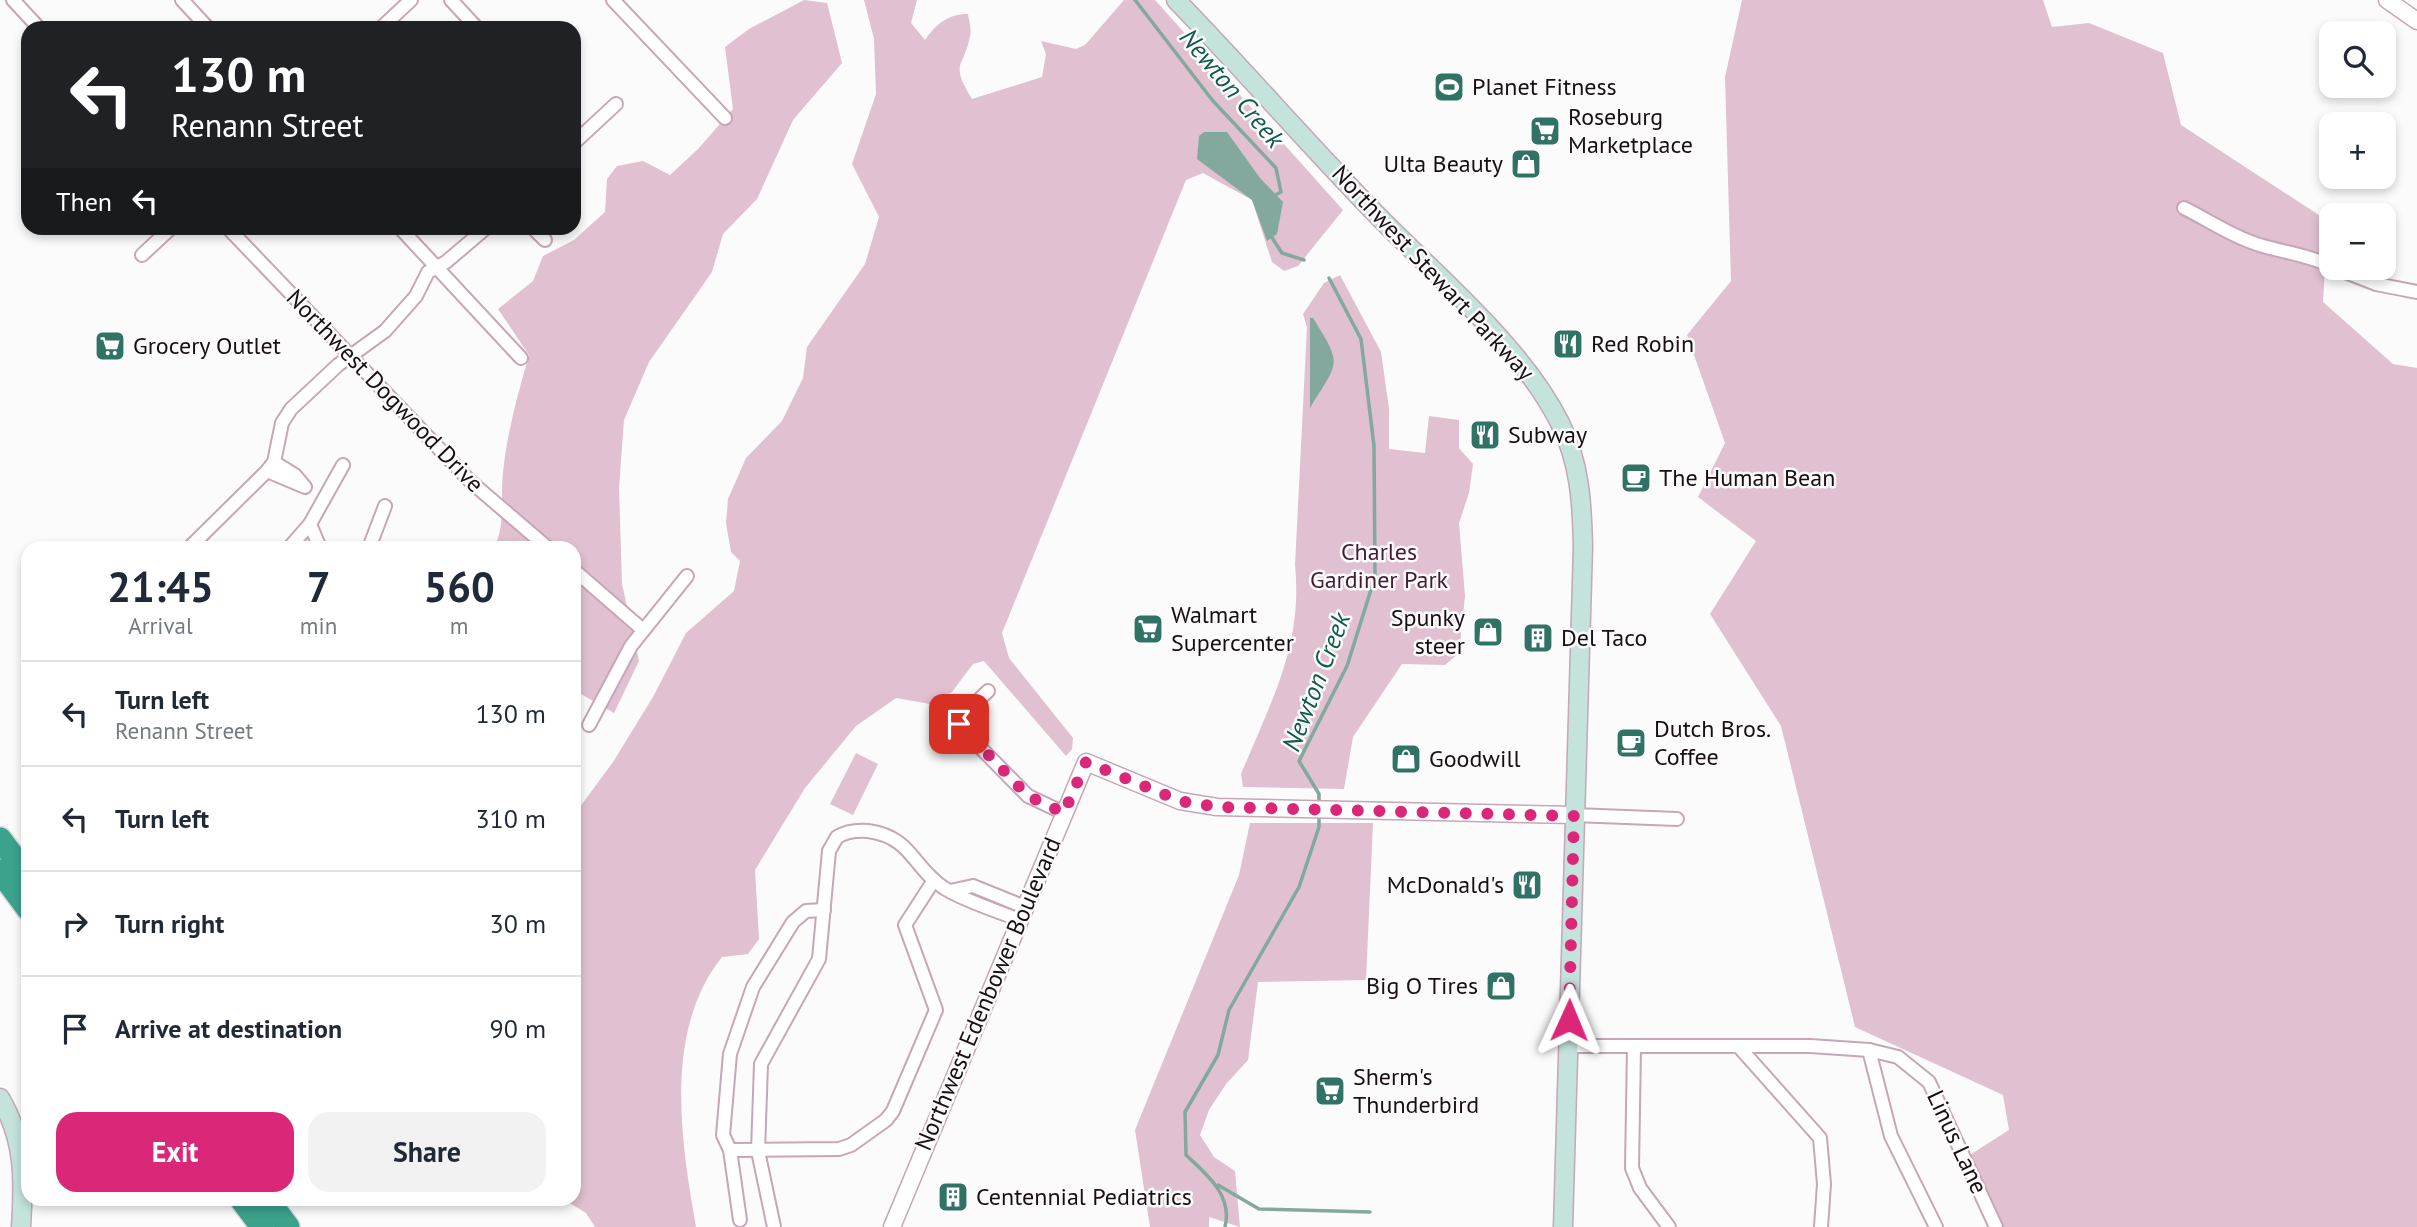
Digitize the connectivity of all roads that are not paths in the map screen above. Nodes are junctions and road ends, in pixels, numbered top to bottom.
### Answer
1 (13, 0) edge
2 (182, 0) edge
3 (411, 0) edge
4 (451, 0) edge
5 (613, 0) edge
6 (1175, 0) edge
7 (2387, 0) edge
8 (32, 21) edge
9 (202, 21) edge
10 (388, 21) edge
11 (470, 21) edge
12 (2417, 21) edge
13 (616, 104) dead end
14 (725, 118) dead end
15 (581, 134) edge
16 (2184, 208) dead end
17 (163, 235) edge
18 (235, 235) edge
19 (407, 235) edge
20 (477, 235) edge
21 (539, 235) edge
22 (544, 240) dead end
23 (142, 255) dead end
24 (2319, 261) edge
25 (437, 266) junction
26 (2366, 280) edge
27 (2417, 292) edge
28 (349, 357) junction
29 (521, 358) dead end
30 (342, 465) dead end
31 (270, 467) junction
32 (321, 504) junction
33 (385, 506) dead end
34 (310, 524) junction
35 (196, 541) edge
36 (295, 541) edge
37 (317, 541) edge
38 (372, 541) edge
39 (540, 541) edge
40 (581, 576) edge
41 (687, 576) dead end
42 (643, 630) junction
43 (988, 691) dead end
44 (589, 725) dead end
45 (1064, 813) junction
46 (1574, 816) junction
47 (1677, 820) dead end
48 (0, 839) edge
49 (21, 867) edge
50 (0, 871) edge
51 (934, 880) junction
52 (21, 900) edge
53 (824, 910) junction
54 (1022, 913) junction
55 (1569, 1046) junction
56 (1634, 1047) junction
57 (1740, 1048) junction
58 (1869, 1050) junction
59 (0, 1098) edge
60 (21, 1150) edge
61 (730, 1150) junction
62 (758, 1151) junction
63 (22, 1206) edge
64 (246, 1206) edge
65 (272, 1206) edge
66 (740, 1220) dead end
67 (21, 1227) edge
68 (262, 1227) edge
69 (288, 1227) edge
70 (774, 1227) edge
71 (892, 1227) edge
72 (1563, 1227) edge
73 (1669, 1227) edge
74 (1821, 1227) edge
75 (1936, 1227) edge
76 (1996, 1227) edge

1 - 8 street
2 - 9 street
3 - 10 street
4 - 11 street
5 - 14 street
6 - 46 main road, Northwest Stewart Parkway
7 - 12 street
13 - 15 street
16 - 24 street
17 - 23 street
18 - 28 street, Northwest Dogwood Drive
19 - 25 street
20 - 25 street
21 - 22 street
25 - 28 street
25 - 29 street
26 - 27 street
28 - 31 street
28 - 39 street, Northwest Dogwood Drive
30 - 32 street
31 - 32 street
31 - 35 street
32 - 34 street
33 - 38 street
34 - 36 street
34 - 37 street
40 - 42 street
41 - 42 street
42 - 44 street
43 - 45 street
45 - 46 street, Northwest Edenbower Boulevard
45 - 54 street, Northwest Edenbower Boulevard
46 - 47 street
46 - 55 main road, Northwest Stewart Parkway
48 - 49 highway
50 - 52 highway
51 - 53 street
51 - 54 street
51 - 62 street
53 - 61 street
53 - 62 street
54 - 71 street, Northwest Edenbower Boulevard
55 - 56 street, Linus Lane
55 - 72 main road, Northwest Stewart Parkway
56 - 57 street, Linus Lane
56 - 73 street
57 - 58 street, Linus Lane
57 - 74 street
58 - 75 street
58 - 76 street, Linus Lane
59 - 60 main road
61 - 62 street
61 - 66 street
62 - 70 street
63 - 67 main road
64 - 68 highway
65 - 69 highway

